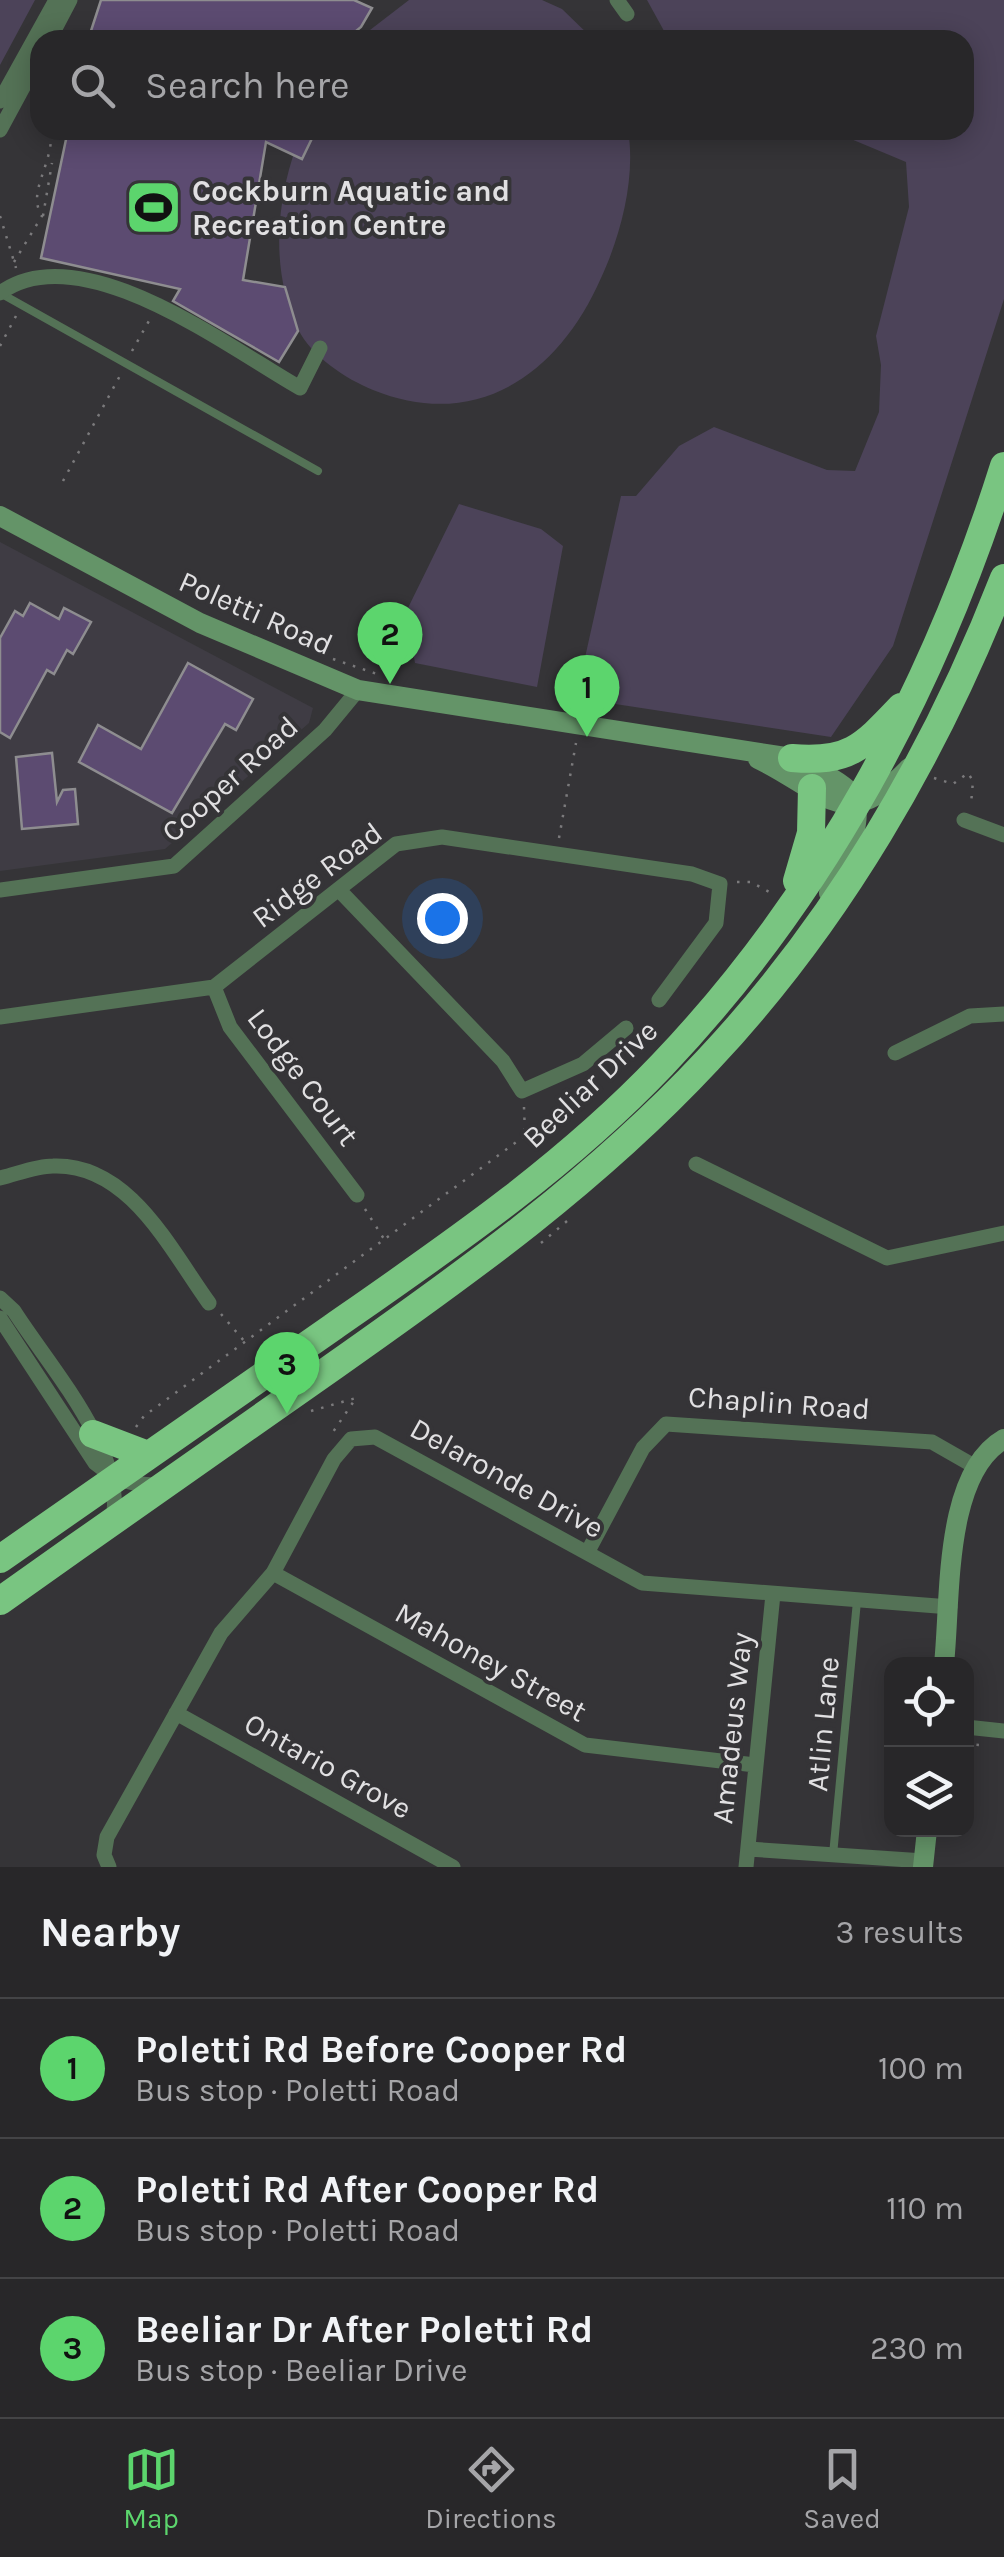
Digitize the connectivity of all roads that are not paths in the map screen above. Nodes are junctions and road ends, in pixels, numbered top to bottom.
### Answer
1 (56, 0) edge
2 (70, 0) edge
3 (617, 0) edge
4 (628, 14) dead end
5 (40, 30) edge
6 (54, 30) edge
7 (30, 50) edge
8 (30, 68) edge
9 (3, 102) edge
10 (0, 130) edge
11 (0, 293) edge
12 (320, 348) dead end
13 (1004, 466) edge
14 (318, 471) dead end
15 (0, 516) edge
16 (1004, 578) edge
17 (920, 687) junction
18 (358, 690) junction
19 (743, 751) junction
20 (792, 758) junction
21 (921, 760) junction
22 (812, 788) junction
23 (856, 806) junction
24 (964, 820) road end
25 (1004, 835) edge
26 (0, 890) edge
27 (340, 891) junction
28 (781, 903) junction
29 (808, 938) junction
30 (214, 987) junction
31 (659, 1000) dead end
32 (1004, 1014) edge
33 (0, 1016) edge
34 (626, 1028) dead end
35 (895, 1053) dead end
36 (696, 1164) dead end
37 (0, 1178) edge
38 (357, 1194) road end
39 (1004, 1234) edge
40 (0, 1298) edge
41 (208, 1303) road end
42 (0, 1318) edge
43 (93, 1434) junction
44 (1004, 1438) edge
45 (148, 1455) junction
46 (974, 1466) junction
47 (114, 1478) junction
48 (164, 1485) junction
49 (113, 1521) junction
50 (587, 1553) junction
51 (0, 1559) edge
52 (273, 1573) junction
53 (773, 1594) junction
54 (858, 1597) junction
55 (0, 1602) edge
56 (950, 1607) junction
57 (945, 1657) edge
58 (176, 1713) junction
59 (974, 1728) edge
60 (1004, 1731) edge
61 (755, 1765) junction
62 (926, 1837) edge
63 (748, 1850) junction
64 (833, 1855) junction
65 (924, 1864) edge
66 (109, 1867) edge
67 (454, 1867) edge
68 (746, 1867) edge

1 - 5 street
2 - 6 street
3 - 4 street
7 - 9 street
8 - 9 street
9 - 10 street
11 - 12 street
11 - 14 lane
13 - 17 highway, Beeliar Drive
15 - 18 main road, Poletti Road
16 - 21 highway
17 - 20 highway
17 - 23 highway, Beeliar Drive
18 - 19 main road, Poletti Road
18 - 26 street, Cooper Road
19 - 20 main road, Poletti Road
19 - 22 main road, Poletti Road
20 - 23 main road, Poletti Road
21 - 23 main road
21 - 29 highway
22 - 23 main road, Poletti Road
22 - 28 highway
23 - 28 highway, Beeliar Drive
23 - 29 main road
24 - 25 street
27 - 30 street, Ridge Road
27 - 31 street, Ridge Road
27 - 34 street
28 - 45 highway, Beeliar Drive
29 - 48 highway
30 - 33 street, Ridge Road
30 - 38 street, Lodge Court
32 - 35 street
36 - 39 street
37 - 41 street
40 - 43 street
42 - 47 street
43 - 45 highway
43 - 47 street
44 - 46 main road
45 - 47 highway, Beeliar Drive
46 - 50 street, Chaplin Road
46 - 56 main road
47 - 48 street
47 - 49 street
47 - 51 highway, Beeliar Drive
48 - 49 highway
49 - 55 highway
50 - 52 street, Delaronde Drive
50 - 53 street, Delaronde Drive
52 - 58 street, Delaronde Drive
52 - 61 street, Mahoney Street
53 - 54 street, Delaronde Drive
53 - 61 street, Amadeus Way
54 - 56 street, Delaronde Drive
54 - 64 lane, Atlin Lane
56 - 57 main road
58 - 66 street, Delaronde Drive
58 - 67 street, Ontario Grove
59 - 60 street
61 - 63 street, Amadeus Way
62 - 65 main road
63 - 64 street
63 - 68 street, Amadeus Way
64 - 65 street

